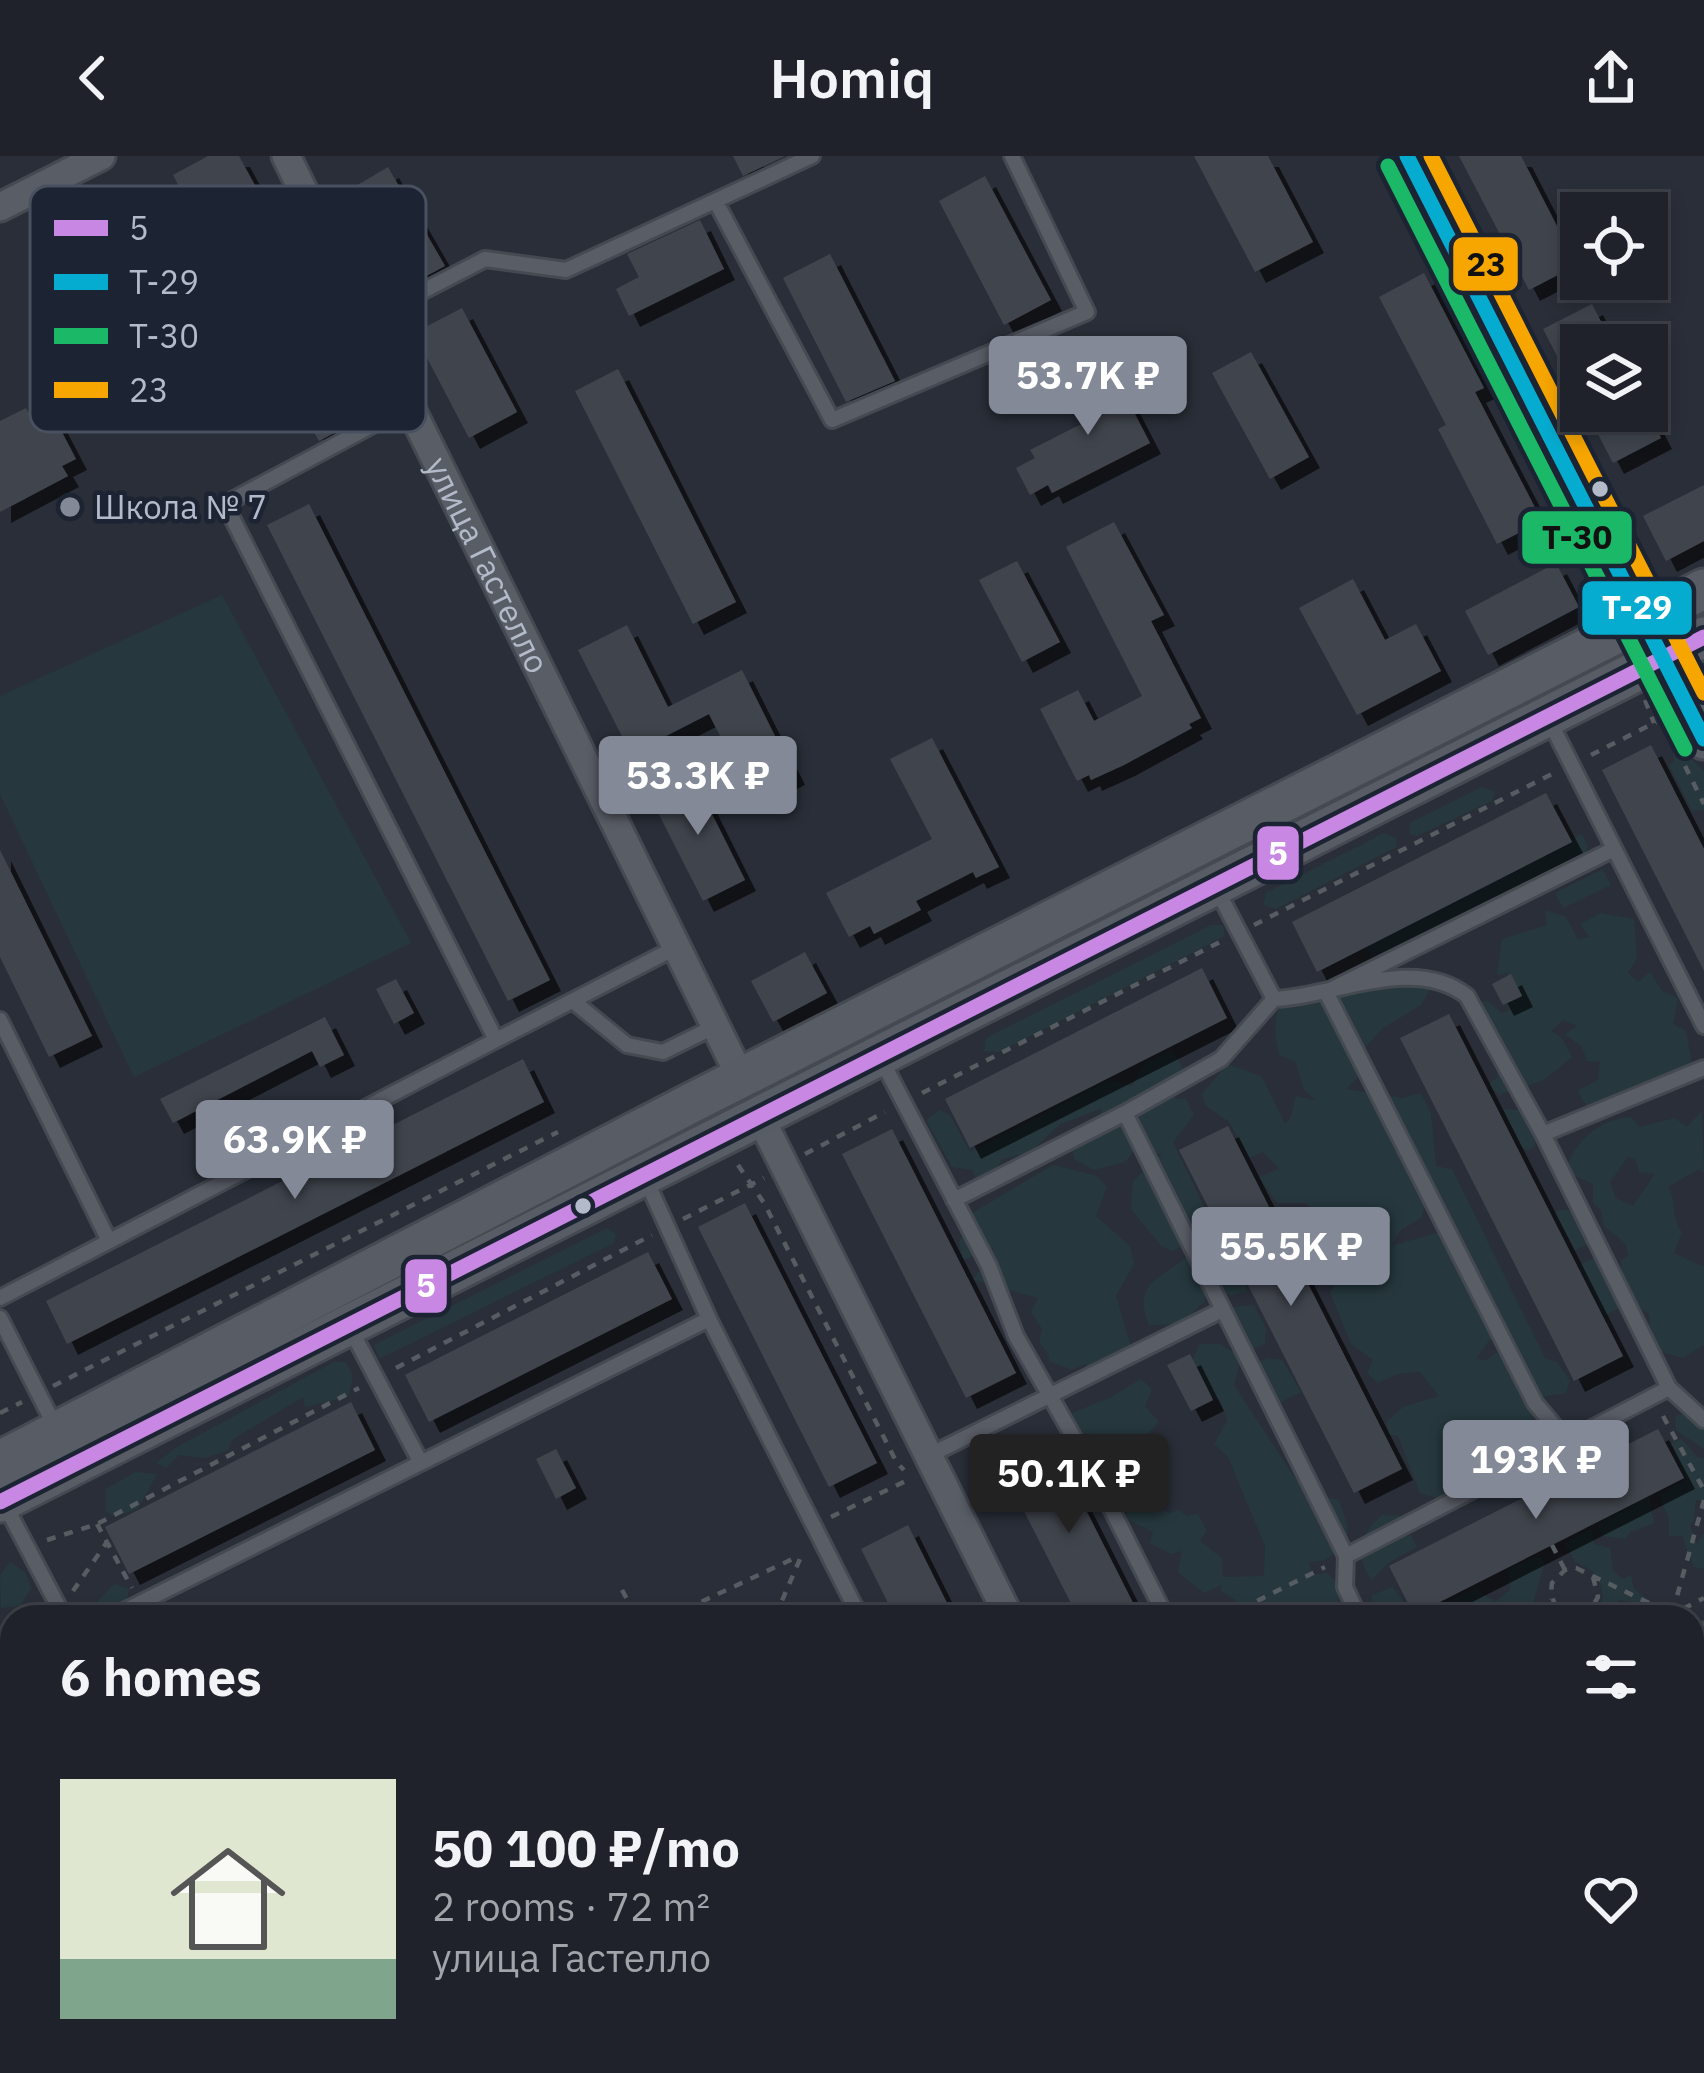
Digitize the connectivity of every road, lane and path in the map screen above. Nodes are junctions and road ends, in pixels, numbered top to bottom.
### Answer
1 (101, 156) edge
2 (286, 156) edge
3 (812, 156) edge
4 (1012, 156) edge
5 (1407, 156) edge
6 (33, 186) edge
7 (301, 186) edge
8 (30, 188) edge
9 (716, 202) junction
10 (0, 207) edge
11 (426, 290) edge
12 (360, 432) edge
13 (423, 432) edge
14 (1704, 589) edge
15 (1643, 619) junction
16 (1704, 637) edge
17 (1663, 657) junction
18 (1547, 714) junction
19 (1696, 723) edge
20 (1571, 765) junction
21 (1614, 849) junction
22 (1214, 884) junction
23 (1240, 933) junction
24 (677, 947) junction
25 (1326, 992) junction
26 (1274, 999) junction
27 (573, 1001) junction
28 (0, 1021) edge
29 (716, 1026) junction
30 (1704, 1026) edge
31 (496, 1040) junction
32 (879, 1054) junction
33 (1704, 1068) edge
34 (741, 1078) junction
35 (904, 1103) junction
36 (1125, 1113) junction
37 (759, 1115) junction
38 (1543, 1134) junction
39 (722, 1135) junction
40 (785, 1168) junction
41 (644, 1174) junction
42 (748, 1185) junction
43 (954, 1199) junction
44 (667, 1227) junction
45 (109, 1241) junction
46 (0, 1298) edge
47 (1222, 1310) junction
48 (0, 1318) edge
49 (710, 1319) junction
50 (348, 1325) junction
51 (376, 1379) junction
52 (1669, 1388) junction
53 (1046, 1396) junction
54 (1652, 1396) junction
55 (1704, 1420) edge
56 (58, 1432) junction
57 (1567, 1441) junction
58 (0, 1461) edge
59 (421, 1463) junction
60 (920, 1467) junction
61 (1704, 1490) edge
62 (1, 1502) edge
63 (1703, 1506) edge
64 (97, 1524) junction
65 (106, 1541) junction
66 (1552, 1545) dead end
67 (26, 1547) junction
68 (802, 1555) dead end
69 (1346, 1556) junction
70 (1564, 1570) junction
71 (1593, 1577) junction
72 (622, 1590) dead end
73 (1551, 1599) junction
74 (140, 1604) joint
75 (57, 1605) edge
76 (67, 1605) edge
77 (630, 1605) edge
78 (695, 1605) edge
79 (854, 1605) edge
80 (1003, 1605) edge
81 (1160, 1605) edge
82 (1249, 1605) edge
83 (1353, 1605) edge
84 (1549, 1605) edge
85 (1557, 1605) edge
86 (1593, 1605) edge
87 (1648, 1605) edge
88 (1673, 1605) edge

1 - 6 street
2 - 7 street, улица Гастелло
3 - 9 lane
4 - 9 lane
5 - 15 street
8 - 10 street
9 - 11 lane
12 - 31 lane
13 - 24 street, улица Гастелло
14 - 15 street
15 - 17 street
15 - 34 street
16 - 17 street
17 - 18 street
17 - 19 street
18 - 20 lane
18 - 22 street
19 - 20 path
20 - 21 lane
20 - 23 path
21 - 25 lane
21 - 30 lane
22 - 23 lane
22 - 32 street
23 - 26 lane
23 - 35 path
24 - 27 lane
24 - 29 street, улица Гастелло
25 - 26 lane
25 - 38 lane
25 - 57 lane
26 - 36 lane
27 - 29 lane
27 - 31 lane
28 - 45 lane
29 - 34 street, улица Гастелло
31 - 45 lane
32 - 35 lane
32 - 37 street
33 - 38 lane
34 - 37 street, улица Гастелло
34 - 56 street
35 - 40 path
35 - 43 lane
36 - 43 lane
36 - 47 lane
37 - 39 street
37 - 40 street, улица Гастелло
38 - 52 lane
39 - 41 street
39 - 42 path
40 - 42 path
40 - 60 street, улица Гастелло
41 - 44 lane
41 - 50 street
42 - 44 path
42 - 60 path
43 - 53 lane
44 - 49 lane
44 - 51 path
45 - 46 lane
47 - 53 lane
47 - 69 lane
48 - 56 lane
49 - 59 lane
49 - 79 lane
50 - 51 lane
50 - 62 street
51 - 59 lane
51 - 64 path
52 - 54 lane
52 - 55 lane
53 - 60 lane
53 - 81 lane
54 - 57 lane
54 - 61 path
56 - 58 street
57 - 69 lane
59 - 74 lane
60 - 80 street, улица Гастелло
62 - 67 lane
63 - 88 path
64 - 65 path
64 - 67 path
65 - 74 path
65 - 76 path
66 - 70 path
67 - 75 lane
68 - 78 path
69 - 82 path
69 - 83 lane
70 - 71 path
70 - 73 path
71 - 86 path
71 - 87 path
72 - 77 path
73 - 84 path
73 - 85 path

